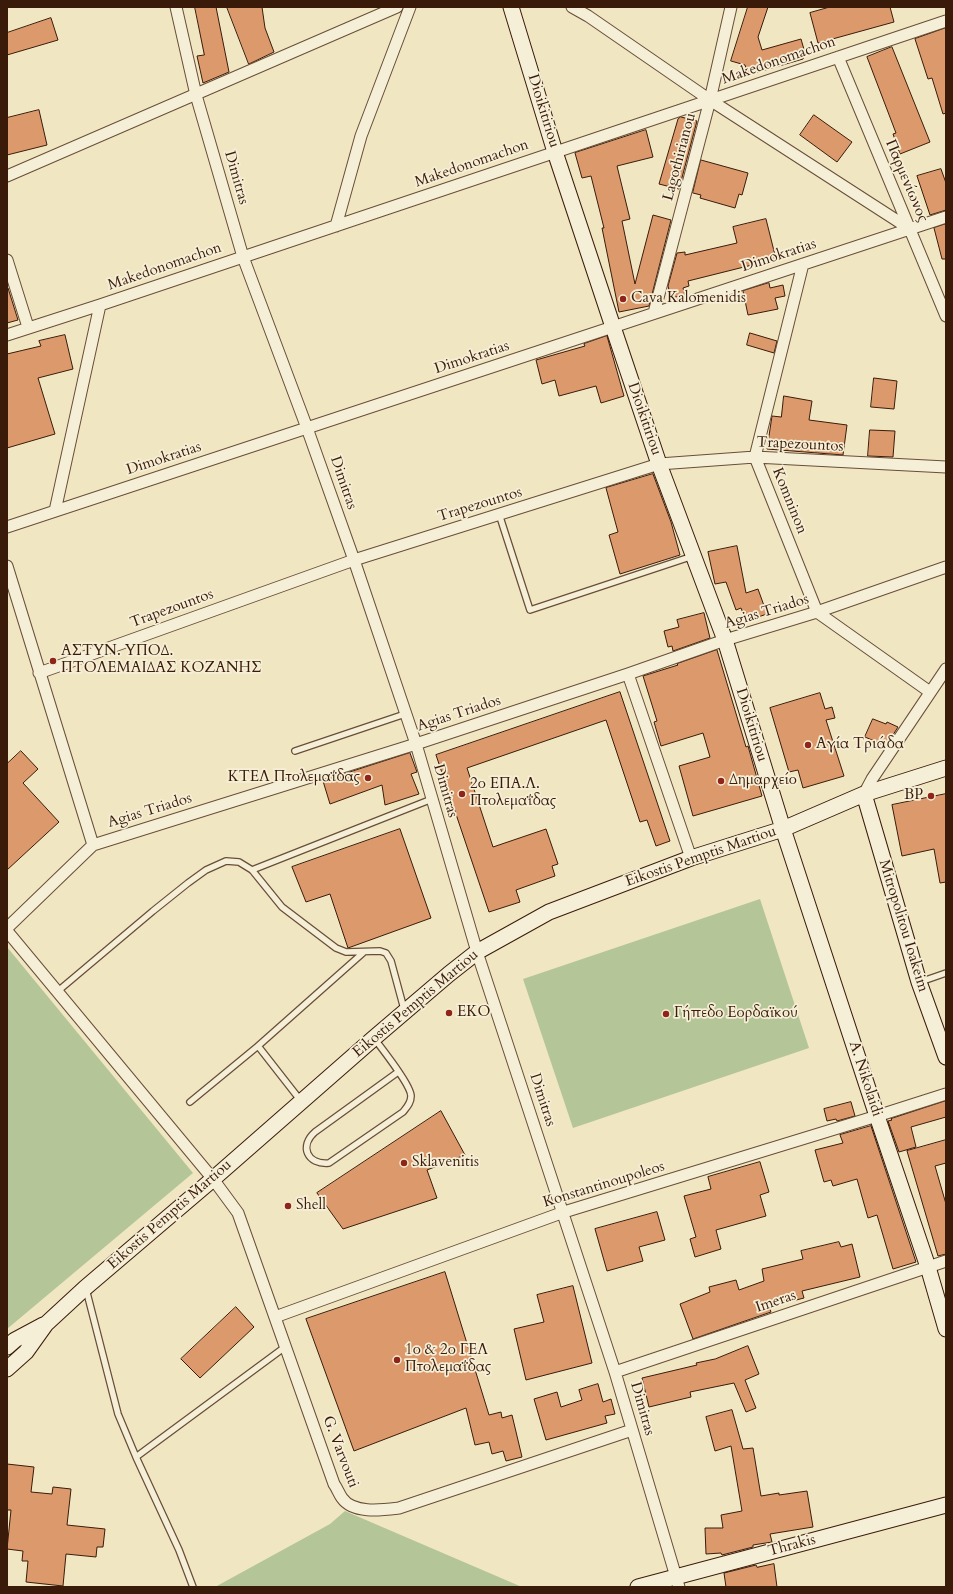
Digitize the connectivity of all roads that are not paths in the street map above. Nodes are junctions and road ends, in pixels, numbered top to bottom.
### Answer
1 (176, 7) edge
2 (410, 7) edge
3 (511, 7) edge
4 (572, 7) edge
5 (731, 7) edge
6 (393, 8) edge
7 (946, 21) edge
8 (838, 57) junction
9 (196, 95) junction
10 (710, 100) junction
11 (555, 152) junction
12 (7, 176) edge
13 (946, 217) edge
14 (336, 226) junction
15 (910, 229) junction
16 (243, 257) junction
17 (7, 260) edge
18 (803, 264) junction
19 (100, 305) junction
20 (654, 313) junction
21 (946, 316) edge
22 (28, 327) junction
23 (613, 327) junction
24 (7, 334) edge
25 (308, 428) junction
26 (755, 457) junction
27 (659, 464) junction
28 (946, 467) edge
29 (55, 511) junction
30 (499, 514) junction
31 (7, 527) edge
32 (694, 556) junction
33 (354, 560) junction
34 (7, 566) edge
35 (946, 567) edge
36 (817, 612) junction
37 (725, 640) junction
38 (946, 669) edge
39 (39, 673) junction
40 (628, 674) junction
41 (930, 692) junction
42 (405, 714) junction
43 (416, 744) junction
44 (295, 751) dead end
45 (946, 768) edge
46 (864, 794) junction
47 (432, 799) junction
48 (783, 829) junction
49 (93, 844) junction
50 (691, 858) junction
51 (252, 870) junction
52 (7, 929) edge
53 (364, 952) junction
54 (477, 952) junction
55 (946, 973) edge
56 (919, 982) junction
57 (58, 991) junction
58 (405, 1011) junction
59 (374, 1038) junction
60 (258, 1046) junction
61 (946, 1057) edge
62 (398, 1072) junction
63 (946, 1094) edge
64 (301, 1101) junction
65 (190, 1102) dead end
66 (877, 1116) junction
67 (213, 1179) junction
68 (564, 1212) junction
69 (946, 1261) edge
70 (928, 1267) junction
71 (85, 1288) junction
72 (275, 1317) junction
73 (46, 1324) junction
74 (946, 1329) edge
75 (7, 1347) edge
76 (285, 1347) junction
77 (7, 1369) edge
78 (615, 1372) junction
79 (632, 1430) junction
80 (136, 1457) junction
81 (946, 1506) edge
82 (677, 1582) edge
83 (193, 1587) edge
84 (638, 1587) edge

1 - 9 street, Dimitras
2 - 14 street
3 - 11 street, Dioikitiriou
4 - 10 street
5 - 10 street, Lagothirianou
6 - 9 street
7 - 8 street, Makedonomachon
8 - 10 street, Makedonomachon
8 - 15 street, Παρμενίωνος
9 - 12 street
9 - 16 street, Dimitras
10 - 11 street, Makedonomachon
10 - 15 street
10 - 20 street, Lagothirianou
11 - 14 street, Makedonomachon
11 - 23 street, Dioikitiriou
13 - 15 street, Dimokratias
14 - 16 street, Makedonomachon
15 - 18 street, Dimokratias
15 - 21 street, Παρμενίωνος
16 - 19 street, Makedonomachon
16 - 25 street, Dimitras
17 - 22 street
18 - 20 street, Dimokratias
18 - 26 street, Komninon
19 - 22 street, Makedonomachon
19 - 29 street
20 - 23 street, Dimokratias
22 - 24 street, Makedonomachon
23 - 25 street, Dimokratias
23 - 27 street, Dioikitiriou
25 - 29 street, Dimokratias
25 - 33 street, Dimitras
26 - 27 street, Trapezountos
26 - 28 street, Trapezountos
26 - 36 street, Komninon
27 - 30 street, Trapezountos
27 - 32 street, Dioikitiriou
29 - 31 street, Dimokratias
30 - 32 lane
30 - 33 street, Trapezountos
32 - 37 street, Dioikitiriou
33 - 39 street, Trapezountos
33 - 42 street, Dimitras
34 - 39 street
35 - 36 street, Agias Triados
36 - 37 street, Agias Triados
36 - 41 street
37 - 40 street, Agias Triados
37 - 48 street, Dioikitiriou
38 - 41 street
39 - 49 street
40 - 43 street, Agias Triados
40 - 50 street
41 - 46 street
42 - 43 street, Dimitras
42 - 44 lane
43 - 47 street, Dimitras
43 - 49 street, Agias Triados
45 - 46 street, Eikostis Pemptis Martiou
46 - 48 street, Eikostis Pemptis Martiou
46 - 56 street, Mitropolitou Ioakeim
47 - 51 lane
47 - 54 street, Dimitras
48 - 50 street, Eikostis Pemptis Martiou
48 - 66 street, A. Nikolaidi
49 - 52 street, Agias Triados
50 - 54 street, Eikostis Pemptis Martiou
51 - 53 lane
51 - 57 lane
52 - 57 street, G. Varvouti
53 - 58 lane
53 - 60 lane
54 - 58 street, Eikostis Pemptis Martiou
54 - 68 street, Dimitras
55 - 56 lane
56 - 61 street, Mitropolitou Ioakeim
57 - 67 street, G. Varvouti
58 - 59 street, Eikostis Pemptis Martiou
59 - 62 lane
59 - 64 street, Eikostis Pemptis Martiou
60 - 64 lane
60 - 65 lane
62 - 62 lane
63 - 66 street, Konstantinoupoleos
64 - 67 street, Eikostis Pemptis Martiou
66 - 68 street, Konstantinoupoleos
66 - 70 street, A. Nikolaidi
67 - 71 street, Eikostis Pemptis Martiou
67 - 72 street, G. Varvouti
68 - 72 street, Konstantinoupoleos
68 - 78 street, Dimitras
69 - 70 street, Imeras
70 - 74 street, A. Nikolaidi
70 - 78 street, Imeras
71 - 73 street, Eikostis Pemptis Martiou
71 - 80 lane
72 - 76 street, G. Varvouti
73 - 75 street
73 - 77 street
76 - 79 street, G. Varvouti
76 - 80 lane
78 - 79 street, Dimitras
79 - 82 street, Dimitras
80 - 83 lane
81 - 82 street, Thrakis
82 - 84 street, Thrakis

